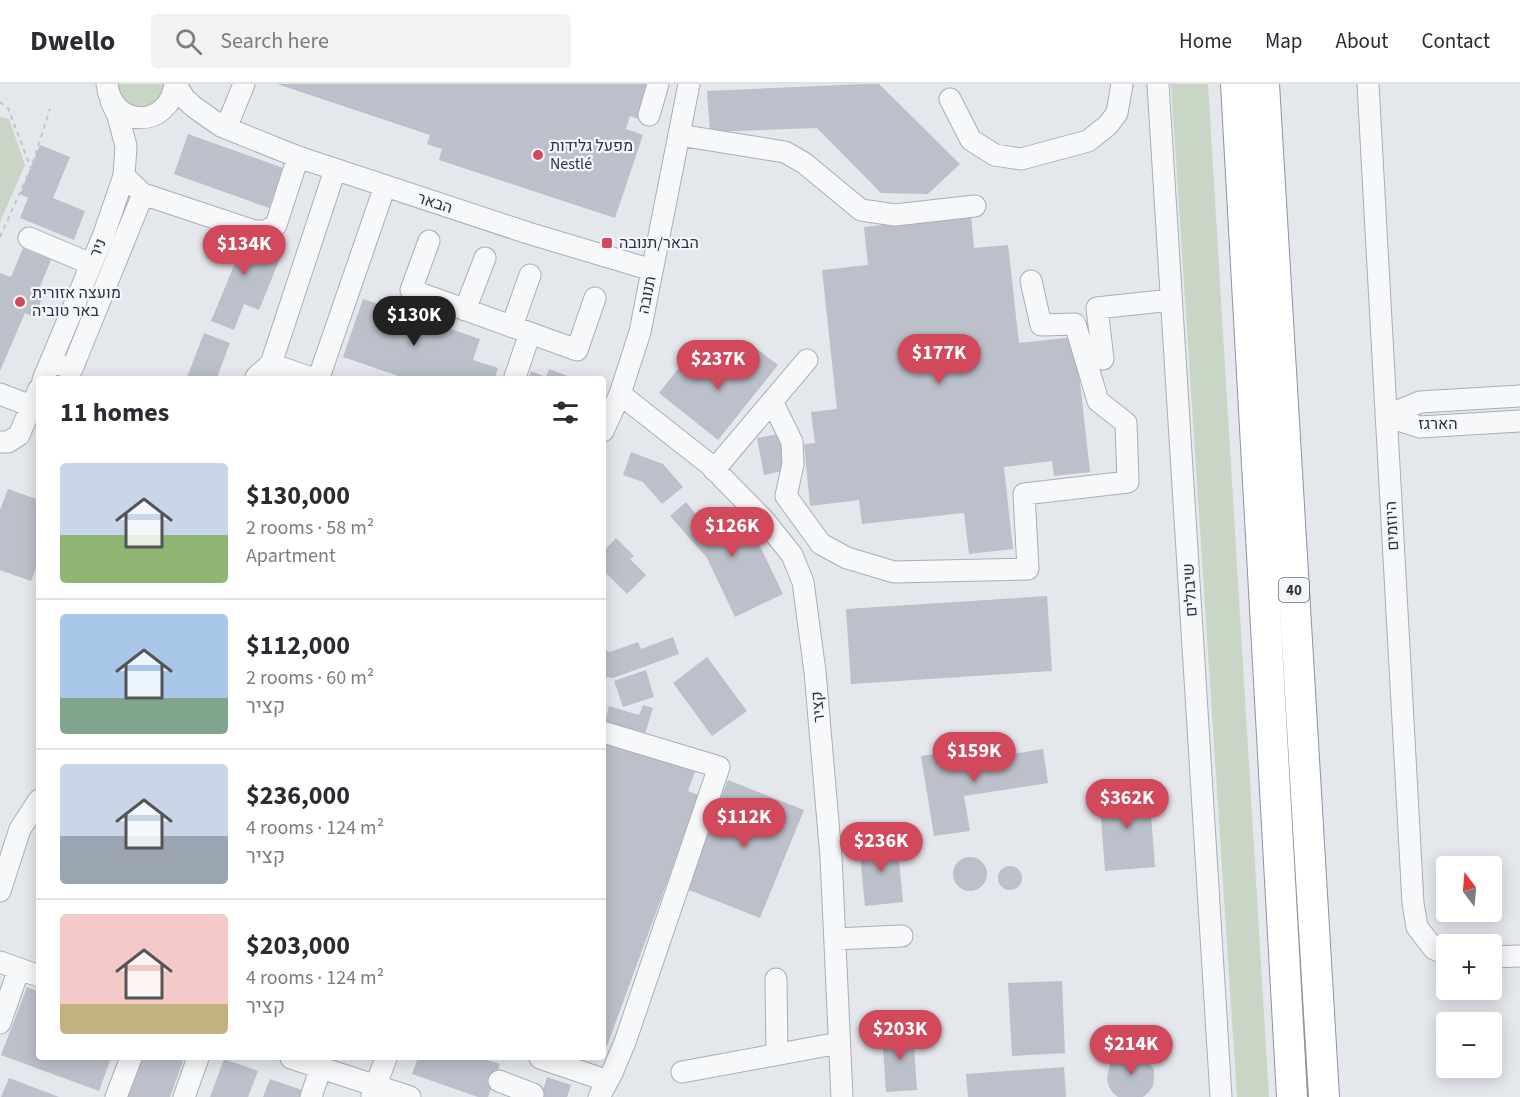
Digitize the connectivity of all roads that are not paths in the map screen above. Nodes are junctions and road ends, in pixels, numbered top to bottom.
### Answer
1 (175, 84) edge
2 (244, 84) edge
3 (658, 84) edge
4 (689, 84) edge
5 (1122, 84) edge
6 (1158, 84) edge
7 (1236, 84) edge
8 (1264, 84) edge
9 (1368, 84) edge
10 (109, 92) edge
11 (950, 99) dead end
12 (648, 115) dead end
13 (149, 117) junction
14 (224, 127) junction
15 (679, 135) junction
16 (126, 146) junction
17 (298, 157) junction
18 (335, 170) junction
19 (124, 176) junction
20 (385, 186) junction
21 (143, 194) junction
22 (975, 206) dead end
23 (29, 238) dead end
24 (429, 240) dead end
25 (485, 258) dead end
26 (652, 270) junction
27 (530, 275) dead end
28 (93, 278) junction
29 (1031, 280) dead end
30 (595, 298) dead end
31 (1171, 300) junction
32 (465, 310) junction
33 (521, 330) junction
34 (1103, 359) dead end
35 (807, 360) dead end
36 (271, 364) junction
37 (47, 370) edge
38 (257, 376) edge
39 (306, 376) edge
40 (318, 376) edge
41 (515, 376) edge
42 (0, 394) edge
43 (620, 394) junction
44 (1520, 396) edge
45 (35, 398) edge
46 (772, 401) junction
47 (1386, 416) junction
48 (1520, 421) edge
49 (606, 424) edge
50 (0, 442) edge
51 (714, 470) junction
52 (606, 733) edge
53 (36, 805) edge
54 (0, 891) edge
55 (902, 936) dead end
56 (835, 939) junction
57 (1436, 950) edge
58 (1520, 956) edge
59 (1502, 957) edge
60 (19, 969) edge
61 (776, 979) dead end
62 (0, 1023) edge
63 (839, 1043) junction
64 (777, 1054) junction
65 (130, 1060) edge
66 (197, 1060) edge
67 (298, 1060) edge
68 (385, 1060) edge
69 (544, 1060) edge
70 (321, 1067) junction
71 (682, 1072) dead end
72 (499, 1081) dead end
73 (603, 1089) edge
74 (374, 1091) edge
75 (523, 1093) edge
76 (116, 1097) edge
77 (184, 1097) edge
78 (311, 1097) edge
79 (410, 1097) edge
80 (842, 1097) edge
81 (1221, 1097) edge
82 (1292, 1097) edge
83 (1324, 1097) edge

1 - 13 street
1 - 14 street, הבאר
2 - 14 street
3 - 12 street
4 - 15 street, תנובה
5 - 11 street
6 - 31 street, שיבולים
7 - 82 highway, 40
8 - 83 highway, 40
9 - 47 street, היוזמים
10 - 13 street, הבאר
10 - 16 street, ניר
13 - 14 street, הבאר
13 - 16 street
14 - 17 street, הבאר
15 - 22 street
15 - 26 street, תנובה
16 - 19 street, ניר
17 - 18 street, הבאר
17 - 21 street
18 - 20 street, הבאר
18 - 36 street
19 - 21 street
19 - 28 street, ניר
20 - 26 street, הבאר
20 - 40 street
21 - 28 street
23 - 28 street
24 - 32 street
25 - 32 street
26 - 43 street, תנובה
27 - 33 street
28 - 37 street
29 - 46 street
30 - 33 street
31 - 34 street
31 - 81 street, שיבולים
32 - 33 street
33 - 41 street
35 - 46 street
36 - 38 street
36 - 39 street
42 - 45 street
43 - 49 street, תנובה
43 - 51 street, קציר
44 - 47 street, הארגז
45 - 50 street
46 - 51 street
47 - 48 street, הארגז
47 - 57 street, היוזמים
51 - 56 street, קציר
52 - 73 street
53 - 54 street
55 - 56 street
56 - 63 street, קציר
58 - 59 street
60 - 62 street
61 - 64 street
63 - 64 street
63 - 80 street, קציר
64 - 71 street
65 - 76 street
66 - 77 street
67 - 70 street
68 - 74 street
69 - 73 street
70 - 74 street
70 - 78 street
72 - 75 street
74 - 79 street

